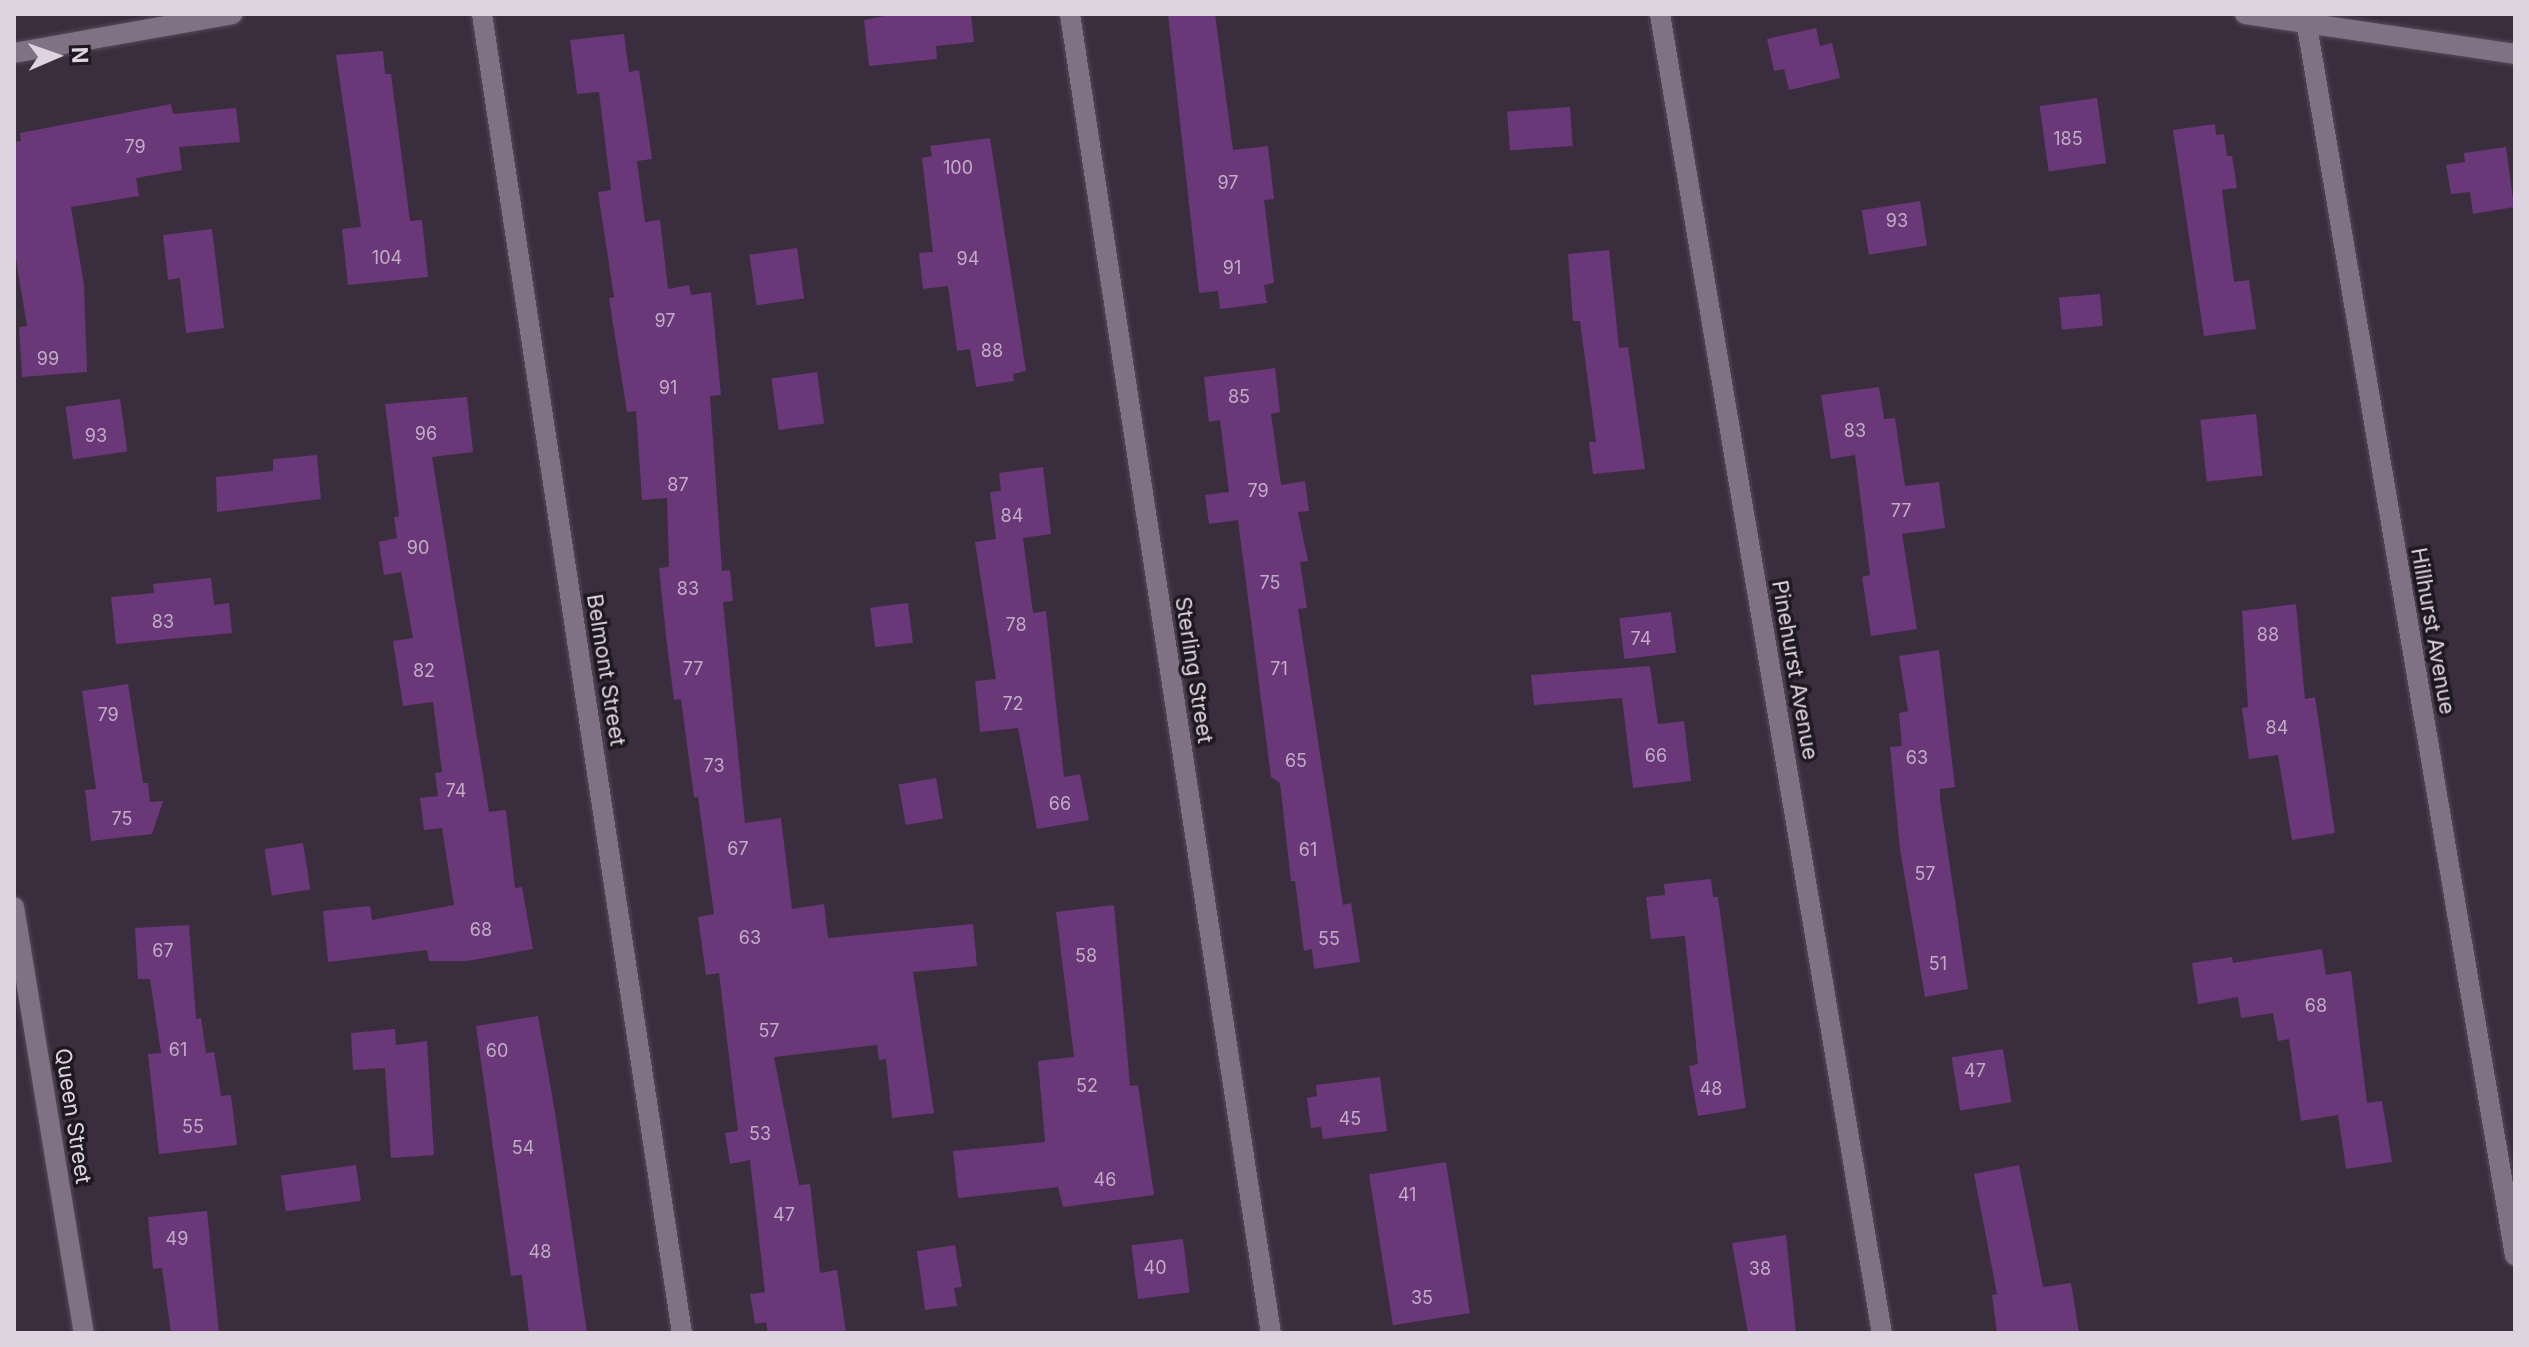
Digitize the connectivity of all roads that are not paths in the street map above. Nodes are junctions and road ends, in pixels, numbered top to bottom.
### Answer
1 (233, 14) edge
2 (482, 14) edge
3 (1070, 14) edge
4 (1660, 14) edge
5 (2245, 14) edge
6 (2306, 20) edge
7 (14, 53) edge
8 (2515, 54) edge
9 (14, 907) edge
10 (2515, 1255) edge
11 (84, 1333) edge
12 (682, 1333) edge
13 (1271, 1333) edge
14 (1882, 1333) edge

1 - 7 street
2 - 12 street, Belmont Street
3 - 13 street, Sterling Street
4 - 14 street, Pinehurst Avenue
5 - 6 street
6 - 8 street
6 - 10 street, Hillhurst Avenue
9 - 11 street, Queen Street

